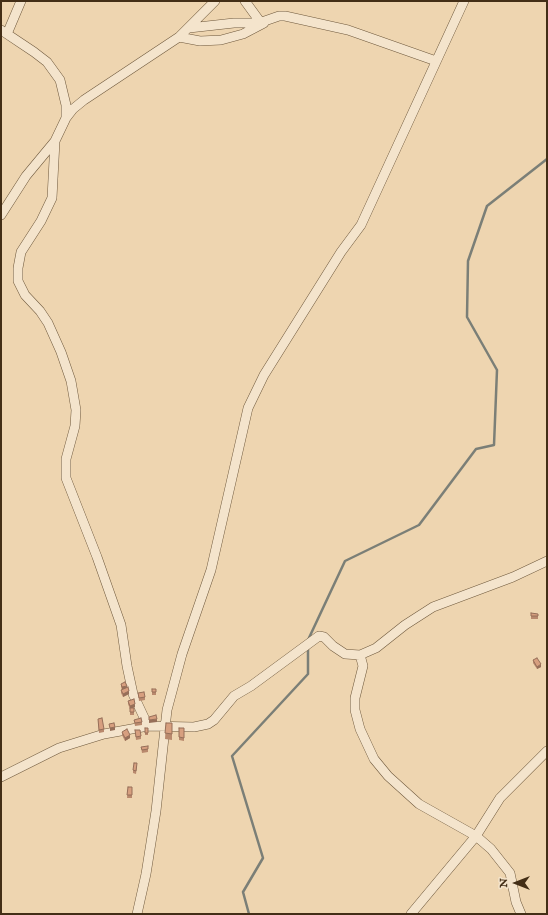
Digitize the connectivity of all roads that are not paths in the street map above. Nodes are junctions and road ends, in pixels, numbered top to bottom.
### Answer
1 (21, 1) edge
2 (215, 1) edge
3 (245, 1) edge
4 (464, 1) edge
5 (264, 22) junction
6 (189, 28) junction
7 (4, 32) edge
8 (179, 37) junction
9 (436, 61) junction
10 (66, 118) junction
11 (55, 141) junction
12 (1, 215) edge
13 (547, 561) edge
14 (360, 655) junction
15 (164, 725) junction
16 (148, 726) junction
17 (547, 751) edge
18 (1, 777) edge
19 (476, 836) junction
20 (137, 914) edge
21 (411, 914) edge
22 (521, 914) edge

1 - 7 street
2 - 6 street
3 - 5 street
4 - 9 street
5 - 6 street
5 - 8 street
5 - 9 street
6 - 8 street
7 - 10 street
8 - 10 street
9 - 15 street
10 - 11 street
11 - 12 street
11 - 16 street
13 - 14 street
14 - 15 street
14 - 19 street
15 - 16 street
15 - 20 street
16 - 18 street
17 - 19 street
19 - 21 street
19 - 22 street

